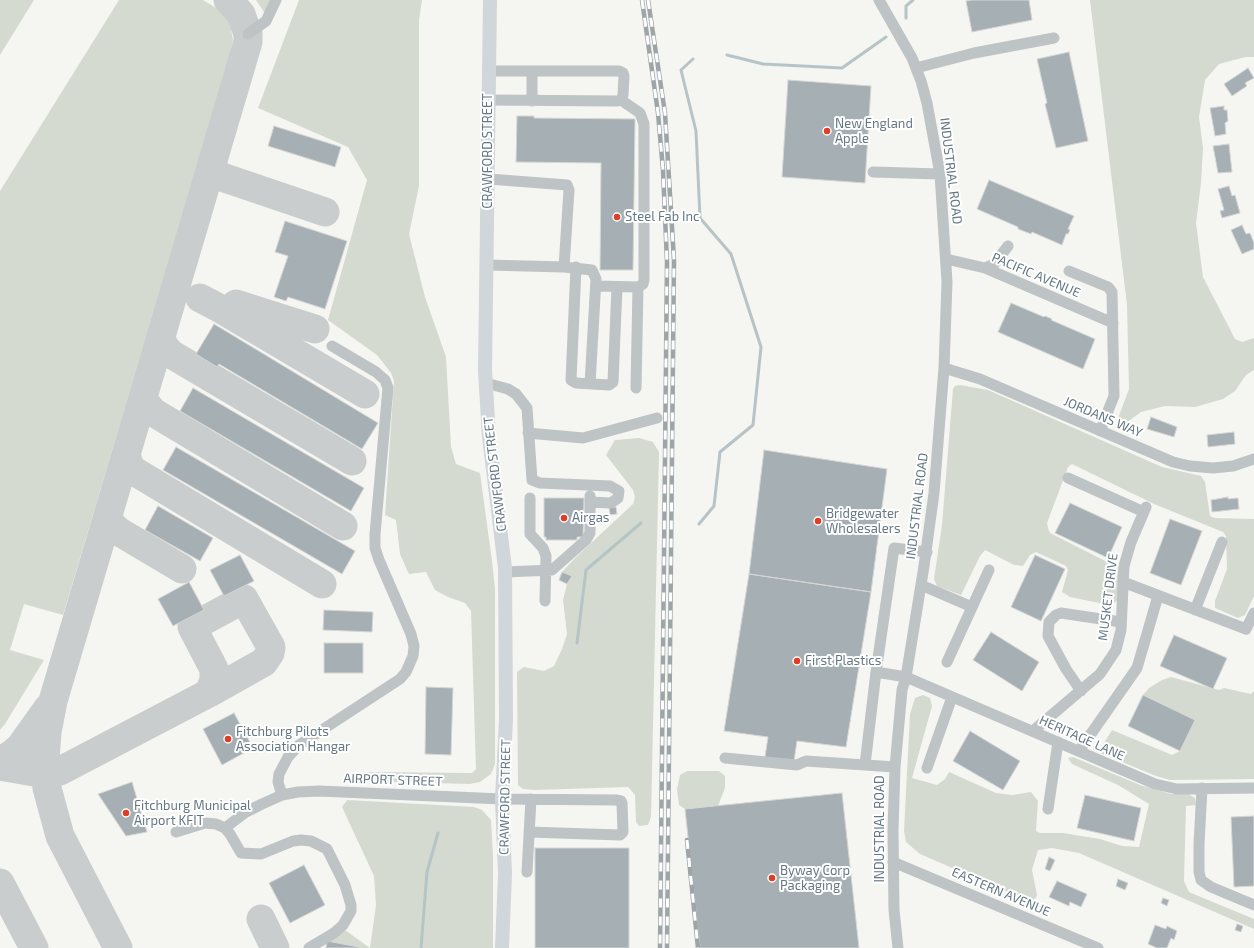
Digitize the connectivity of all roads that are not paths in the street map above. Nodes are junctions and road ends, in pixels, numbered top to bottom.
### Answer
1 (276, 0) edge
2 (490, 0) edge
3 (879, 0) edge
4 (248, 34) dead end
5 (1054, 38) dead end
6 (916, 68) junction
7 (489, 71) junction
8 (532, 71) junction
9 (488, 100) junction
10 (621, 100) junction
11 (532, 101) junction
12 (873, 172) dead end
13 (940, 174) junction
14 (489, 179) junction
15 (1008, 246) dead end
16 (946, 260) junction
17 (487, 266) junction
18 (564, 267) junction
19 (576, 268) junction
20 (985, 268) junction
21 (1069, 271) dead end
22 (596, 286) junction
23 (617, 286) junction
24 (638, 287) junction
25 (1113, 323) junction
26 (332, 346) dead end
27 (944, 368) junction
28 (486, 383) junction
29 (590, 384) junction
30 (636, 388) dead end
31 (657, 418) dead end
32 (1100, 431) junction
33 (528, 433) junction
34 (1254, 459) edge
35 (1068, 478) dead end
36 (590, 486) junction
37 (530, 498) dead end
38 (590, 502) junction
39 (1222, 542) dead end
40 (927, 552) junction
41 (989, 570) dead end
42 (546, 571) junction
43 (506, 572) junction
44 (1123, 582) junction
45 (921, 585) junction
46 (1158, 596) junction
47 (545, 601) dead end
48 (972, 607) junction
49 (1195, 610) junction
50 (1254, 613) edge
51 (1121, 622) junction
52 (947, 662) dead end
53 (876, 672) junction
54 (906, 677) junction
55 (1081, 691) junction
56 (952, 697) junction
57 (1033, 731) junction
58 (1058, 742) junction
59 (1080, 751) junction
60 (725, 758) dead end
61 (865, 765) junction
62 (895, 767) junction
63 (927, 768) dead end
64 (1202, 788) junction
65 (1254, 788) edge
66 (282, 795) junction
67 (502, 799) junction
68 (531, 799) junction
69 (1048, 809) dead end
70 (225, 828) junction
71 (176, 832) dead end
72 (529, 832) junction
73 (893, 862) junction
74 (527, 872) dead end
75 (1254, 905) edge
76 (313, 947) edge
77 (502, 948) edge
78 (898, 948) edge
79 (1098, 948) edge

1 - 4 street
2 - 7 main road, CRAWFORD STREET
3 - 6 street, INDUSTRIAL ROAD
5 - 6 street
6 - 13 street, INDUSTRIAL ROAD
7 - 8 street
7 - 9 main road, CRAWFORD STREET
8 - 10 street
8 - 11 street
9 - 11 street
9 - 14 main road, CRAWFORD STREET
10 - 11 street
10 - 24 street
12 - 13 street
13 - 16 street, INDUSTRIAL ROAD
14 - 17 main road, CRAWFORD STREET
14 - 18 street
15 - 20 street
16 - 20 street, PACIFIC AVENUE
16 - 27 street, INDUSTRIAL ROAD
17 - 18 street
17 - 28 main road, CRAWFORD STREET
18 - 19 street
19 - 22 street
19 - 29 street
20 - 25 street, PACIFIC AVENUE
21 - 25 street
22 - 23 street
22 - 29 street
23 - 24 street
23 - 29 street
24 - 30 street
25 - 32 street
26 - 66 street
27 - 32 street, JORDANS WAY
27 - 40 street, INDUSTRIAL ROAD
28 - 33 street
28 - 43 main road, CRAWFORD STREET
31 - 33 street
32 - 34 street, JORDANS WAY
33 - 36 street
35 - 44 street, MUSKET DRIVE
36 - 38 street
36 - 38 street
37 - 42 street
38 - 42 street
39 - 49 street
40 - 45 street, INDUSTRIAL ROAD
40 - 53 street
41 - 48 street
42 - 43 street
42 - 47 street
43 - 67 main road, CRAWFORD STREET
44 - 46 street
44 - 51 street, MUSKET DRIVE
45 - 48 street
45 - 54 street, INDUSTRIAL ROAD
46 - 49 street
46 - 59 street
48 - 52 street
49 - 50 street
51 - 55 street, MUSKET DRIVE
51 - 55 street
53 - 54 street, HERITAGE LANE
53 - 61 street
54 - 56 street, HERITAGE LANE
54 - 62 street, INDUSTRIAL ROAD
55 - 57 street, MUSKET DRIVE
56 - 57 street, HERITAGE LANE
56 - 63 street
57 - 58 street, HERITAGE LANE
58 - 59 street, HERITAGE LANE
58 - 69 street
59 - 64 street, HERITAGE LANE
60 - 61 street
61 - 62 street
62 - 73 street, INDUSTRIAL ROAD
64 - 65 street, HERITAGE LANE
64 - 75 street
66 - 67 street, AIRPORT STREET
66 - 70 street, AIRPORT STREET
67 - 68 street, AIRPORT STREET
67 - 77 main road, CRAWFORD STREET
68 - 72 street
68 - 72 street, AIRPORT STREET
70 - 71 street
70 - 76 street
72 - 74 street
73 - 78 street, INDUSTRIAL ROAD
73 - 79 street, EASTERN AVENUE

